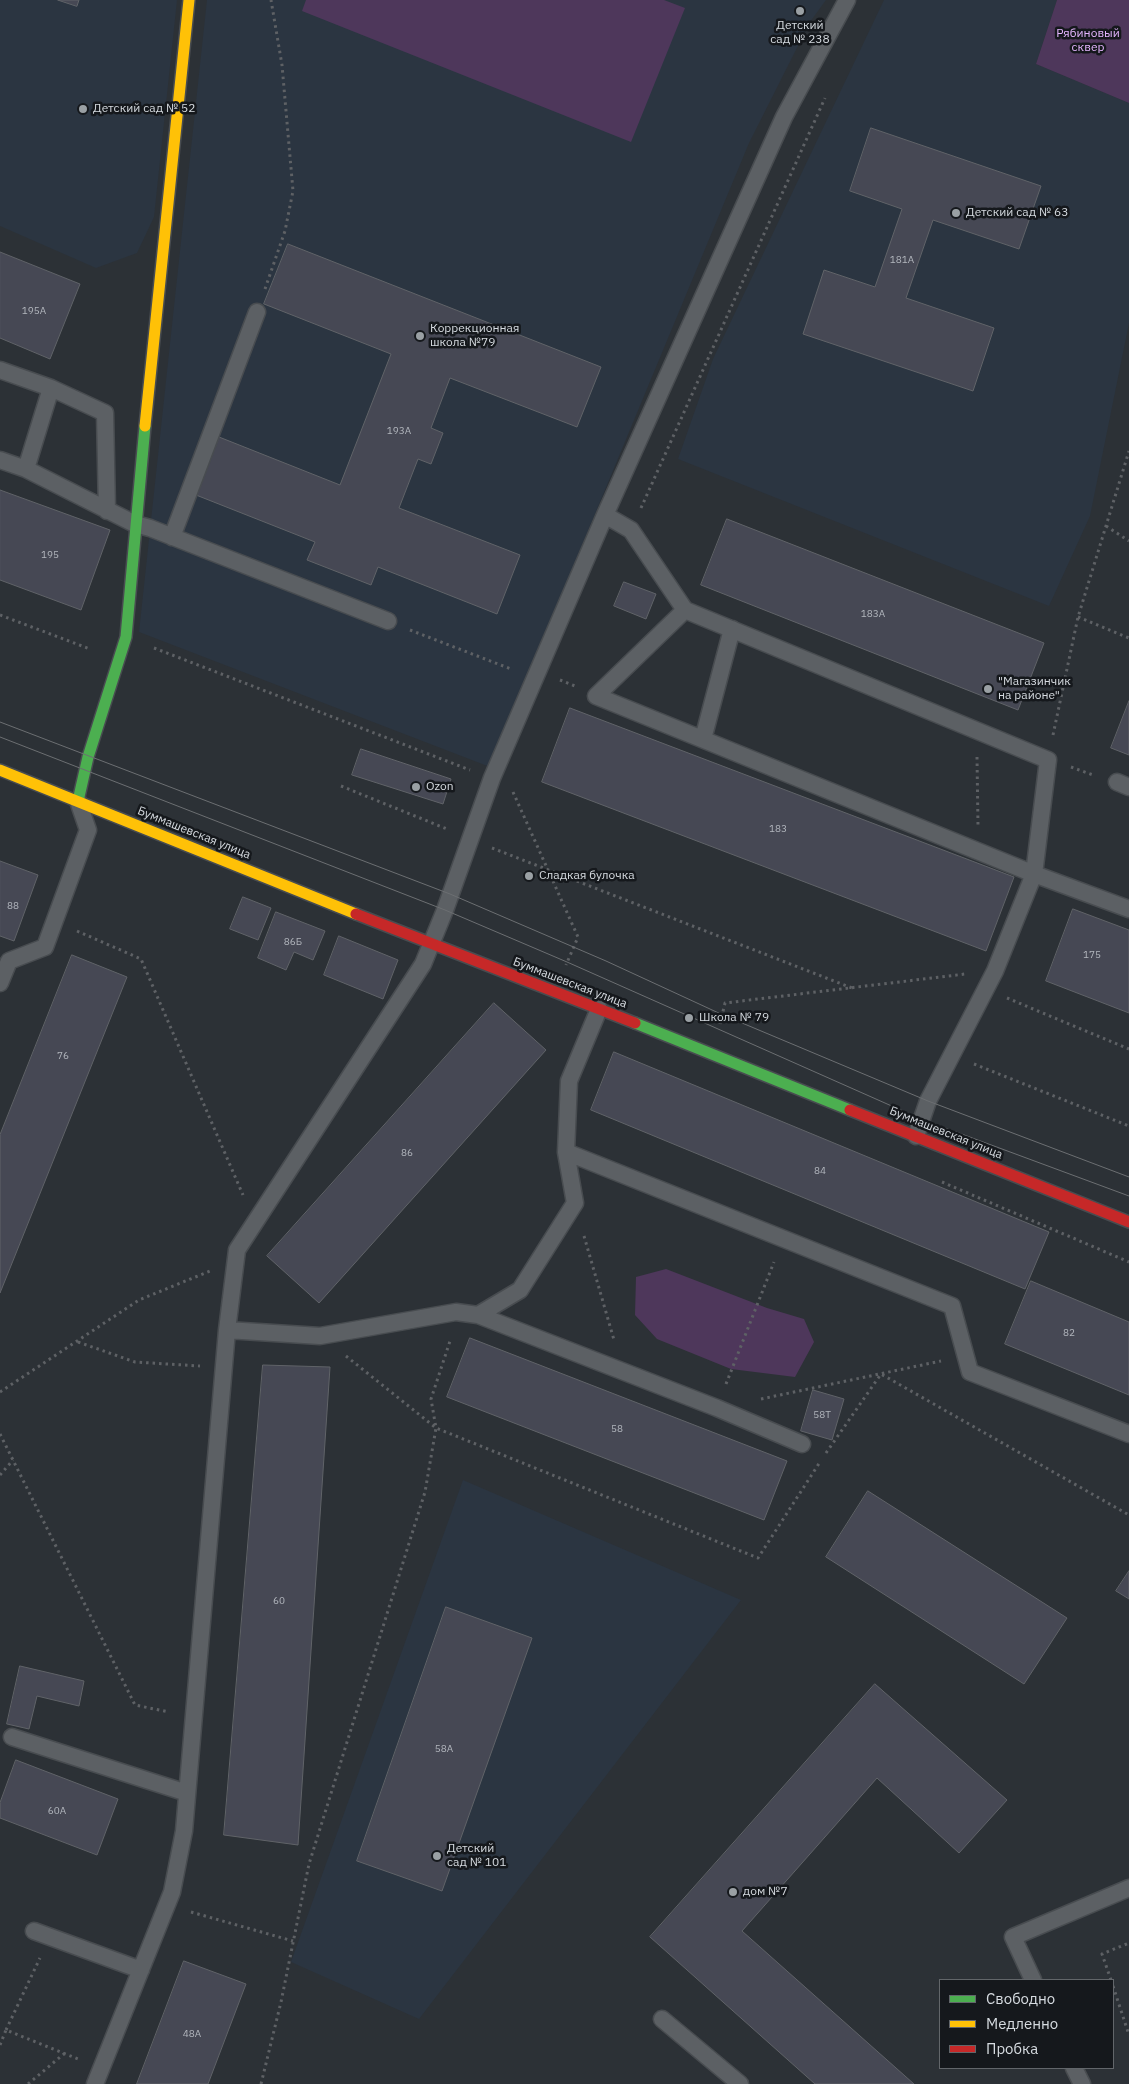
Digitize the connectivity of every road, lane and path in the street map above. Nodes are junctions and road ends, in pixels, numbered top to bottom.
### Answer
1 (189, 0) edge
2 (271, 0) edge
3 (847, 0) edge
4 (829, 90) dead end
5 (257, 312) joint
6 (0, 370) edge
7 (51, 388) junction
8 (1129, 451) edge
9 (0, 460) edge
10 (26, 469) junction
11 (107, 511) junction
12 (605, 514) junction
13 (135, 524) junction
14 (1106, 526) junction
15 (631, 530) junction
16 (172, 537) junction
17 (1129, 541) edge
18 (685, 610) junction
19 (0, 615) edge
20 (1078, 617) junction
21 (388, 621) joint
22 (732, 629) junction
23 (126, 637) junction
24 (1129, 638) edge
25 (535, 678) junction
26 (977, 730) junction
27 (703, 740) junction
28 (1048, 760) junction
29 (0, 770) edge
30 (492, 778) junction
31 (517, 784) dead end
32 (1123, 785) edge
33 (341, 786) dead end
34 (514, 793) junction
35 (78, 801) junction
36 (470, 839) junction
37 (978, 851) junction
38 (549, 871) junction
39 (1034, 874) junction
40 (1129, 909) edge
41 (55, 921) junction
42 (431, 944) junction
43 (5, 959) edge
44 (564, 970) dead end
45 (995, 971) junction
46 (0, 983) edge
47 (852, 988) junction
48 (986, 989) junction
49 (599, 1010) junction
50 (719, 1030) dead end
51 (1129, 1049) edge
52 (952, 1056) junction
53 (1129, 1126) edge
54 (916, 1136) junction
55 (566, 1152) junction
56 (575, 1203) junction
57 (1129, 1222) edge
58 (256, 1223) junction
59 (783, 1239) junction
60 (236, 1261) junction
61 (478, 1315) junction
62 (227, 1330) junction
63 (320, 1336) junction
64 (77, 1342) junction
65 (966, 1355) junction
66 (224, 1367) junction
67 (624, 1372) junction
68 (881, 1374) junction
69 (0, 1392) edge
70 (717, 1408) junction
71 (436, 1428) junction
72 (0, 1434) edge
73 (1129, 1434) edge
74 (802, 1444) dead end
75 (13, 1460) junction
76 (0, 1475) edge
77 (1129, 1515) edge
78 (194, 1718) junction
79 (12, 1736) dead end
80 (187, 1792) junction
81 (1129, 1888) edge
82 (167, 1905) junction
83 (34, 1931) dead end
84 (50, 1937) junction
85 (293, 1941) junction
86 (1129, 1943) edge
87 (141, 1970) junction
88 (1033, 1979) edge
89 (1111, 1979) edge
90 (1114, 1989) edge
91 (662, 2018) dead end
92 (6, 2030) junction
93 (1129, 2036) edge
94 (0, 2045) edge
95 (65, 2053) junction
96 (102, 2068) junction
97 (1074, 2069) edge
98 (28, 2084) edge
99 (95, 2084) edge
100 (261, 2084) edge
101 (740, 2084) edge
102 (1082, 2084) edge

1 - 13 street
2 - 5 path
3 - 12 lane
4 - 15 path
5 - 16 lane
6 - 7 lane
7 - 10 lane
7 - 11 lane
8 - 14 path
9 - 10 lane
10 - 11 lane
11 - 13 lane
12 - 15 lane
12 - 25 lane
13 - 16 lane
13 - 23 street
14 - 17 path
14 - 20 path
15 - 18 lane
16 - 21 lane
18 - 22 lane
18 - 27 lane
19 - 23 path
20 - 24 path
20 - 28 path
21 - 25 path
22 - 26 lane
22 - 27 lane
23 - 30 path
23 - 35 street
25 - 30 lane
26 - 28 lane
26 - 37 path
27 - 37 lane
28 - 32 path
28 - 39 lane
29 - 35 street, Буммашевская улица
30 - 34 path
30 - 36 lane
31 - 34 path
33 - 36 path
34 - 38 path
35 - 41 lane
35 - 42 street, Буммашевская улица
36 - 38 path
36 - 42 lane
37 - 39 lane
38 - 44 path
38 - 47 path
39 - 40 lane
39 - 45 lane
41 - 43 lane
41 - 58 path
42 - 49 street, Буммашевская улица
42 - 58 lane
43 - 46 lane
45 - 47 path
45 - 48 lane
47 - 50 path
48 - 51 path
48 - 52 lane
49 - 54 street, Буммашевская улица
49 - 55 lane
52 - 53 path
52 - 54 lane
54 - 57 street, Буммашевская улица
55 - 56 lane
55 - 59 lane
56 - 61 lane
56 - 67 path
58 - 60 lane
59 - 65 lane
59 - 70 path
60 - 62 lane
60 - 64 path
61 - 63 lane
61 - 67 lane
61 - 71 path
62 - 63 lane
62 - 66 lane
63 - 71 path
64 - 66 path
64 - 69 path
65 - 68 path
65 - 73 lane
66 - 78 lane
67 - 70 lane
68 - 70 path
68 - 71 path
68 - 77 path
70 - 74 lane
71 - 85 path
72 - 75 path
75 - 76 path
75 - 78 path
78 - 80 lane
79 - 80 lane
80 - 82 lane
81 - 88 lane
82 - 85 path
82 - 87 lane
83 - 84 lane
84 - 87 lane
84 - 92 path
85 - 100 path
86 - 89 path
87 - 96 lane
90 - 93 path
91 - 101 lane
92 - 94 path
92 - 95 path
95 - 96 path
95 - 98 path
96 - 99 lane
97 - 102 lane

